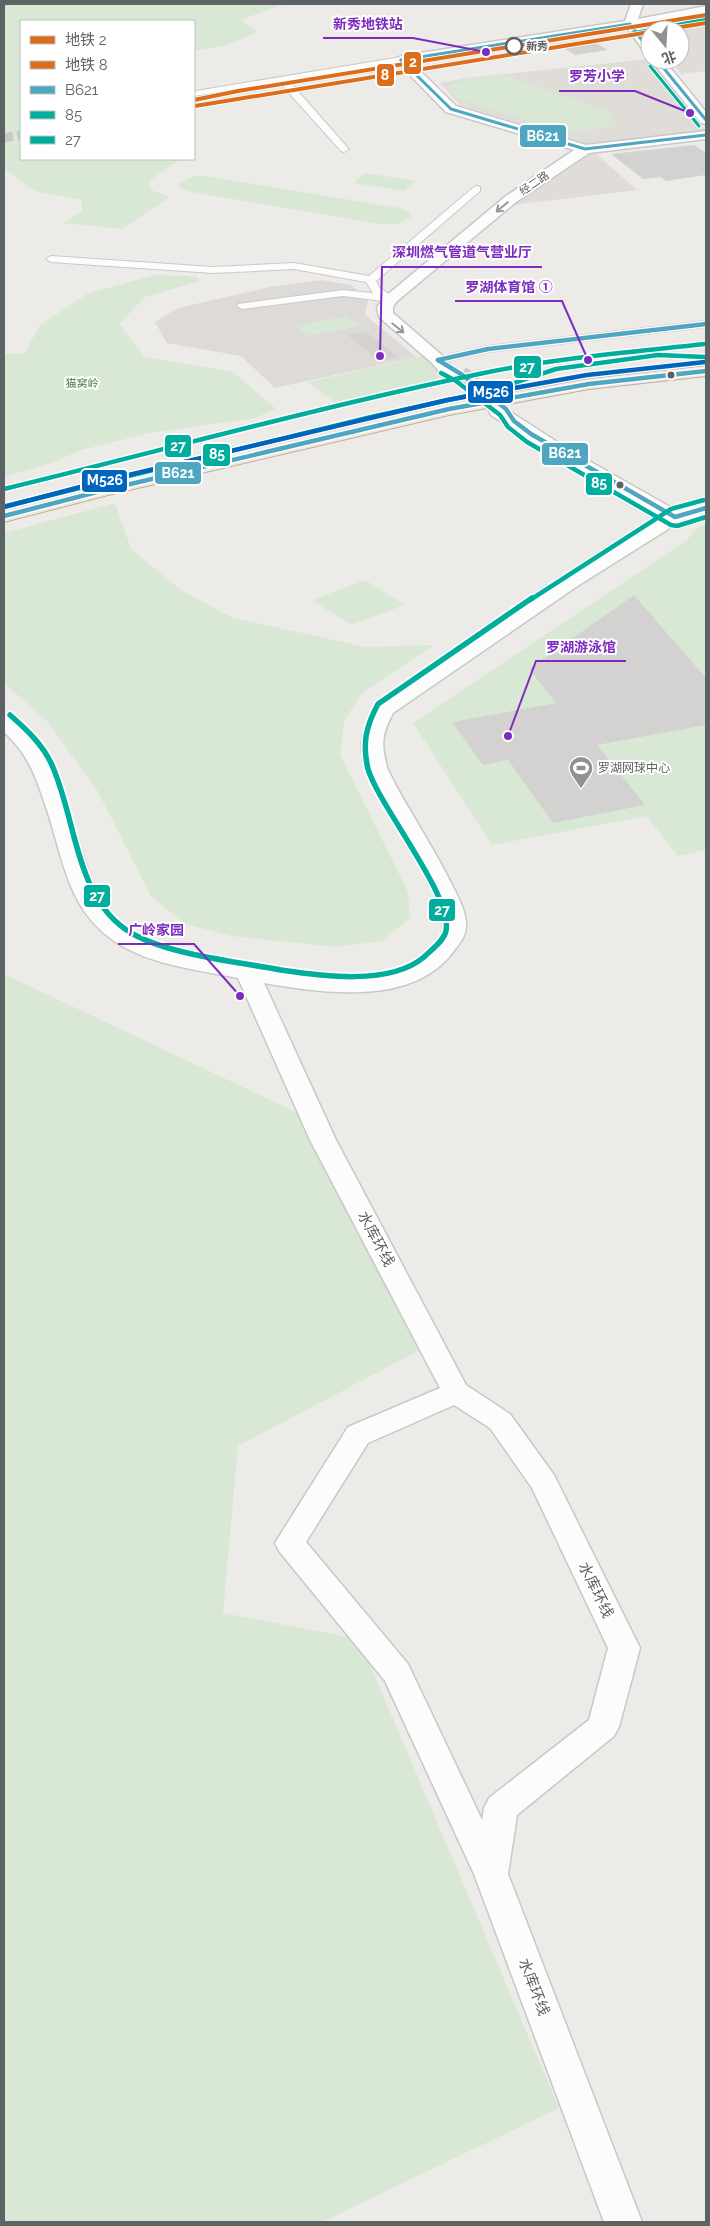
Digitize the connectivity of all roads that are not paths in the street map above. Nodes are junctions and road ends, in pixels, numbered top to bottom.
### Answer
1 (639, 4) edge
2 (706, 9) edge
3 (630, 24) junction
4 (640, 38) edge
5 (401, 60) junction
6 (665, 70) edge
7 (282, 79) junction
8 (196, 94) dead end
9 (706, 120) edge
10 (706, 135) edge
11 (344, 149) dead end
12 (585, 149) junction
13 (477, 189) dead end
14 (51, 259) dead end
15 (370, 280) junction
16 (391, 299) junction
17 (242, 306) dead end
18 (706, 324) edge
19 (706, 353) edge
20 (438, 360) junction
21 (706, 371) edge
22 (457, 375) tunnel mouth
23 (506, 414) tunnel mouth
24 (4, 498) edge
25 (706, 508) edge
26 (4, 516) edge
27 (675, 517) junction
28 (4, 722) edge
29 (247, 972) junction
30 (456, 1392) junction
31 (491, 1874) junction
32 (623, 2222) edge

1 - 2 street
1 - 3 street
2 - 3 street
3 - 4 street
3 - 5 street
5 - 7 street
5 - 12 street
6 - 9 street
7 - 8 street
7 - 11 street
10 - 12 street
12 -> 16 street, 经二路
13 - 15 street
14 - 15 street
15 - 16 street
16 - 17 street
16 -> 20 street
18 - 20 street
19 - 24 highway
20 - 22 street
21 - 26 highway
23 - 27 street
25 - 27 street
27 - 29 street
28 - 29 street
29 - 30 street, 水库环线
30 - 31 street, 水库环线
30 - 31 street
31 - 32 street, 水库环线

